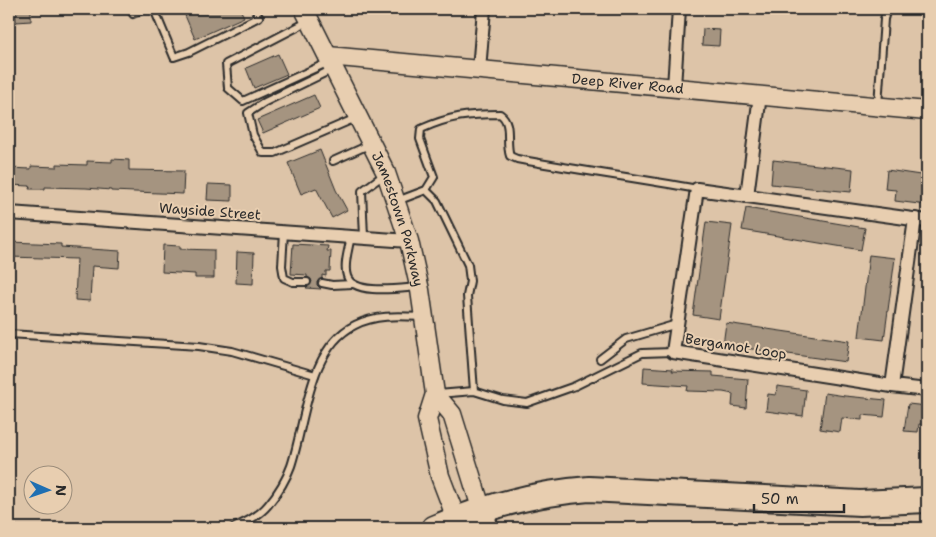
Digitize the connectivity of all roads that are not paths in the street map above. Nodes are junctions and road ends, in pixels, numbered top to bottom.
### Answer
1 (130, 9) edge
2 (145, 9) edge
3 (154, 9) edge
4 (255, 9) edge
5 (484, 9) edge
6 (679, 9) edge
7 (887, 9) edge
8 (307, 15) edge
9 (331, 62) junction
10 (479, 70) junction
11 (674, 87) junction
12 (760, 95) junction
13 (878, 106) junction
14 (927, 110) edge
15 (358, 117) junction
16 (372, 143) junction
17 (333, 161) dead end
18 (386, 173) junction
19 (698, 189) junction
20 (426, 190) junction
21 (747, 196) junction
22 (396, 201) junction
23 (9, 213) edge
24 (921, 220) edge
25 (284, 232) junction
26 (351, 236) junction
27 (364, 237) junction
28 (409, 241) junction
29 (307, 282) dead end
30 (322, 283) dead end
31 (353, 284) junction
32 (419, 287) junction
33 (424, 317) junction
34 (677, 324) junction
35 (9, 334) edge
36 (673, 352) junction
37 (600, 359) dead end
38 (315, 375) junction
39 (892, 386) junction
40 (927, 390) edge
41 (474, 391) junction
42 (435, 394) junction
43 (927, 500) edge
44 (485, 519) edge
45 (458, 523) edge
46 (234, 528) edge
47 (434, 528) edge

1 - 2 lane
3 - 4 lane
5 - 10 street
6 - 11 street
7 - 13 lane
8 - 9 main road, Jamestown Parkway
8 - 9 lane
9 - 10 main road, Deep River Road
9 - 15 main road, Jamestown Parkway
9 - 15 lane
10 - 11 main road, Deep River Road
11 - 12 main road, Deep River Road
12 - 13 main road, Deep River Road
12 - 21 street
13 - 14 main road, Deep River Road
15 - 16 main road, Jamestown Parkway
16 - 17 lane
16 - 18 main road, Jamestown Parkway
18 - 22 main road, Jamestown Parkway
18 - 27 lane
19 - 20 lane
19 - 21 street
19 - 34 street, Bergamot Loop
20 - 22 lane
20 - 41 lane
21 - 24 street
22 - 28 main road, Jamestown Parkway
23 - 25 street, Wayside Street
24 - 39 street
25 - 26 street, Wayside Street
25 - 29 lane
26 - 27 street, Wayside Street
26 - 31 lane
27 - 28 street, Wayside Street
28 - 32 main road, Jamestown Parkway
30 - 31 lane
31 - 32 lane
32 - 33 main road, Jamestown Parkway
33 - 38 lane
33 - 42 main road, Jamestown Parkway
34 - 36 street, Bergamot Loop
34 - 37 lane
35 - 38 lane
36 - 39 street, Bergamot Loop
36 - 41 lane
38 - 46 lane
39 - 40 street, Bergamot Loop
41 - 42 lane
42 - 44 main road
42 - 45 main road, Jamestown Parkway
43 - 44 highway
44 - 45 highway
45 - 47 highway

